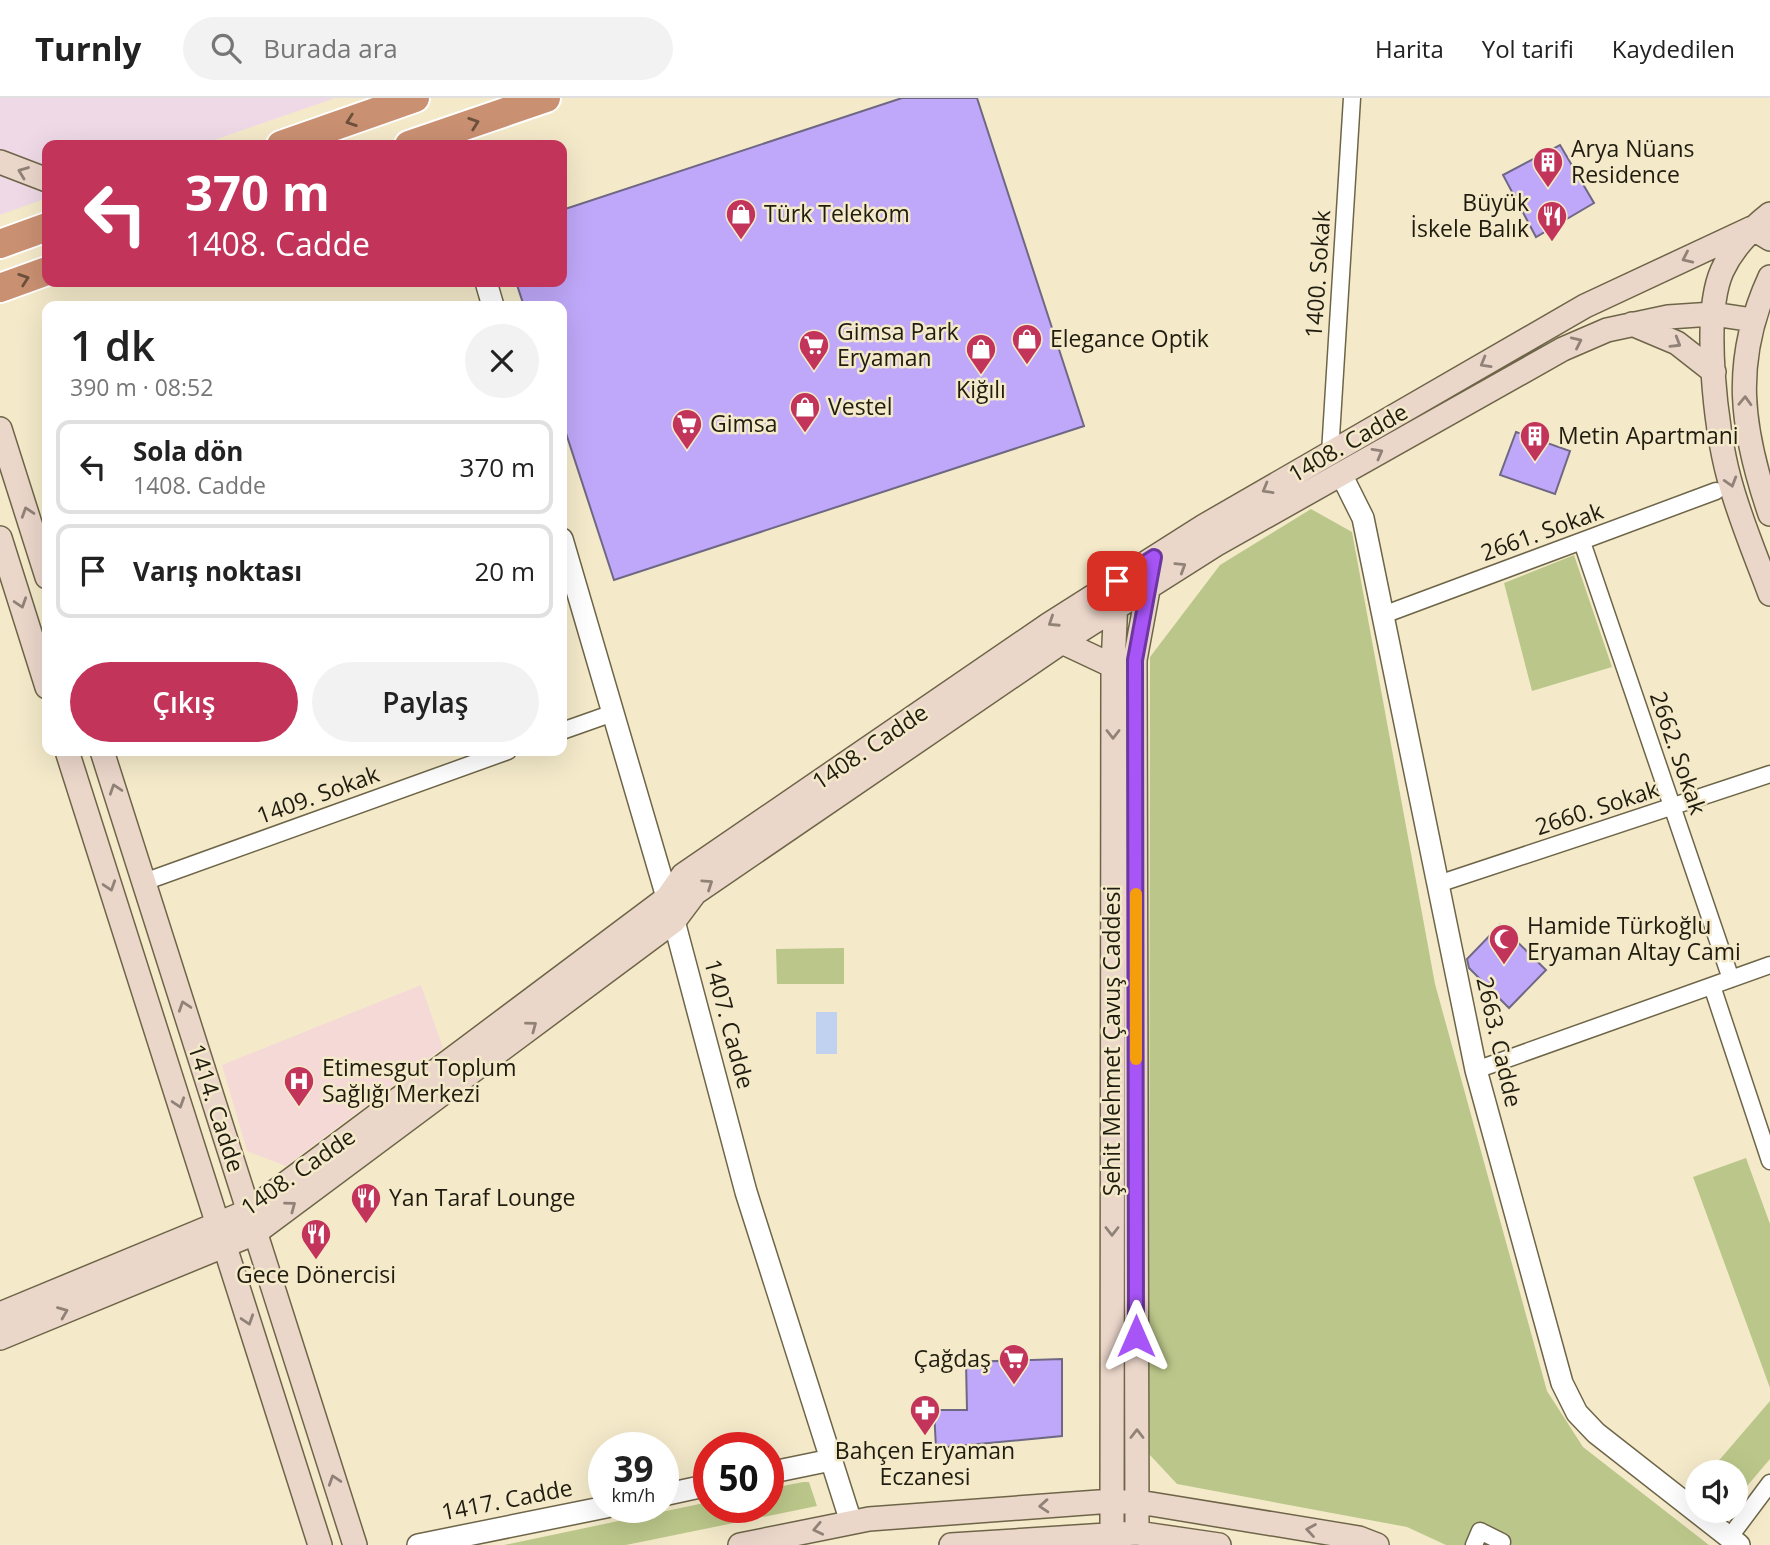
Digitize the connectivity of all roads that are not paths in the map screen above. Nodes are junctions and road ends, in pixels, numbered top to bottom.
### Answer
1 (415, 98) edge
2 (546, 98) edge
3 (1352, 98) edge
4 (444, 139) edge
5 (295, 140) edge
6 (0, 162) edge
7 (42, 178) edge
8 (1764, 227) edge
9 (42, 229) edge
10 (0, 244) edge
11 (42, 273) edge
12 (1770, 277) edge
13 (0, 288) edge
14 (1713, 314) junction
15 (1753, 320) junction
16 (1632, 324) junction
17 (1714, 372) junction
18 (0, 429) edge
19 (1330, 453) junction
20 (1342, 474) junction
21 (1716, 492) dead end
22 (1770, 514) edge
23 (0, 538) edge
24 (1582, 542) junction
25 (567, 556) edge
26 (1154, 557) junction
27 (42, 561) edge
28 (1117, 581) junction
29 (1149, 587) junction
30 (1770, 594) edge
31 (1116, 608) junction
32 (1383, 615) junction
33 (1062, 642) junction
34 (1113, 666) junction
35 (42, 671) edge
36 (613, 713) junction
37 (567, 729) edge
38 (69, 756) edge
39 (104, 756) edge
40 (494, 756) edge
41 (1770, 774) edge
42 (1672, 807) junction
43 (144, 882) junction
44 (1438, 884) junction
45 (667, 898) junction
46 (674, 920) junction
47 (1770, 965) edge
48 (1731, 979) junction
49 (1712, 986) junction
50 (1475, 1070) junction
51 (1769, 1155) edge
52 (252, 1222) junction
53 (221, 1235) junction
54 (0, 1314) edge
55 (0, 1338) edge
56 (831, 1460) junction
57 (784, 1470) edge
58 (1770, 1483) edge
59 (1112, 1501) junction
60 (1137, 1502) junction
61 (588, 1511) edge
62 (851, 1522) junction
63 (1113, 1539) edge
64 (1135, 1539) edge
65 (1734, 1541) edge
66 (320, 1545) edge
67 (355, 1545) edge
68 (418, 1545) edge
69 (740, 1545) edge
70 (951, 1545) edge
71 (1219, 1545) edge
72 (1377, 1545) edge
73 (1474, 1545) edge
74 (1501, 1545) edge

1 -> 5 highway
4 -> 2 highway
3 - 19 street, 1400. Sokak
7 -> 6 main road
8 - 14 main road
8 -> 19 main road, 1408. Cadde
9 - 10 highway
13 -> 11 highway
12 - 15 main road
14 - 15 main road, 1408. Cadde
14 - 16 main road, 1408. Cadde
14 - 17 main road
22 -> 15 main road
16 -> 17 main road
20 -> 16 main road, 1408. Cadde
17 -> 30 main road
27 -> 18 main road
19 - 20 main road
19 -> 26 main road, 1408. Cadde
29 -> 20 main road, 1408. Cadde
20 - 32 street, 2663. Cadde
21 - 24 street, 2661. Sokak
23 -> 35 main road
24 - 32 street, 2661. Sokak
24 - 42 street, 2662. Sokak
25 - 36 street, 1407. Cadde
26 - 28 main road, 1408. Cadde
26 - 29 main road, Şehit Mehmet Çavuş Caddesi
28 - 31 main road, Şehit Mehmet Çavuş Caddesi
28 -> 45 main road, 1408. Cadde
29 - 31 main road, 1408. Cadde
60 -> 29 main road, Şehit Mehmet Çavuş Caddesi
31 - 33 main road, 1408. Cadde
31 - 34 main road, Şehit Mehmet Çavuş Caddesi
32 - 44 street, 2663. Cadde
33 - 34 main road
46 -> 33 main road, 1408. Cadde
34 -> 59 main road, Şehit Mehmet Çavuş Caddesi
36 - 37 street
36 - 45 street, 1407. Cadde
38 -> 53 main road, 1414. Cadde
43 -> 39 main road, 1414. Cadde
40 - 43 street, 1409. Sokak
41 - 42 street, 2660. Sokak
42 - 44 street, 2660. Sokak
42 - 48 street, 2662. Sokak
52 -> 43 main road, 1414. Cadde
44 - 50 street, 2663. Cadde
45 - 46 street, 1407. Cadde
45 - 52 main road, 1408. Cadde
52 -> 46 main road, 1408. Cadde
46 - 56 street, 1407. Cadde
47 - 48 street
48 - 49 street
49 - 50 street
49 - 51 street
50 - 65 street, 2663. Cadde
52 - 53 main road, 1408. Cadde
67 -> 52 main road, 1414. Cadde
53 - 54 main road, 1408. Cadde
55 -> 53 main road, 1408. Cadde
53 -> 66 main road, 1414. Cadde
56 - 57 street
56 - 62 street, 1407. Cadde
58 - 65 street
59 - 60 main road
59 -> 62 main road
59 - 63 main road, Şehit Mehmet Çavuş Caddesi
60 - 64 main road, Şehit Mehmet Çavuş Caddesi
72 -> 60 main road
61 - 68 street, 1417. Cadde
62 -> 69 main road
63 - 64 main road
63 - 70 main road
64 - 71 main road
73 - 74 street

